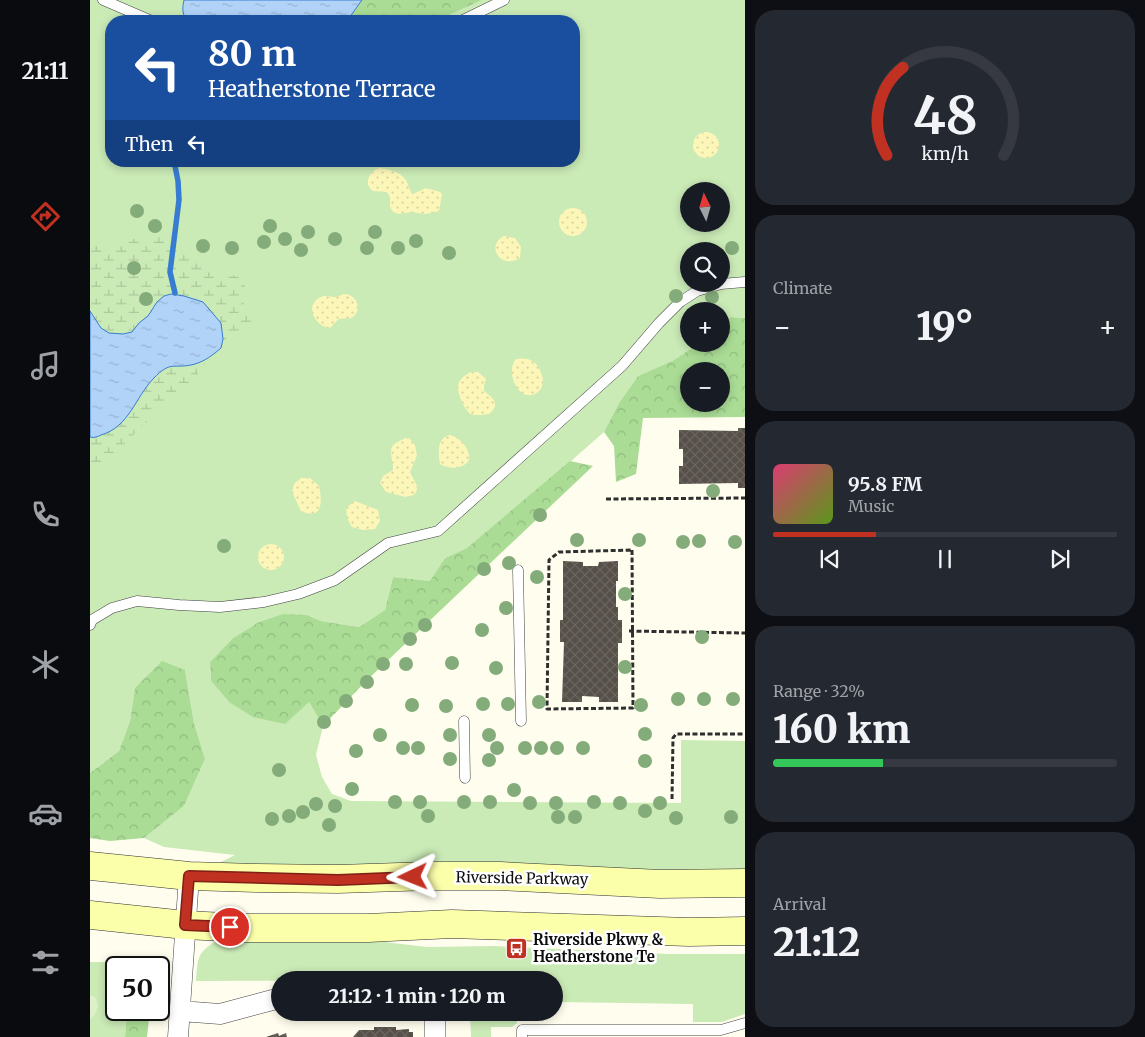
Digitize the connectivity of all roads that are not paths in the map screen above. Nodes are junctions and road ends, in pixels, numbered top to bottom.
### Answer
1 (103, 0) edge
2 (504, 0) edge
3 (138, 15) edge
4 (474, 15) edge
5 (745, 282) edge
6 (518, 570) dead end
7 (90, 625) edge
8 (521, 720) dead end
9 (464, 721) dead end
10 (466, 778) dead end
11 (90, 866) edge
12 (189, 876) junction
13 (745, 883) edge
14 (90, 915) edge
15 (185, 925) junction
16 (745, 931) edge
17 (271, 1000) edge
18 (180, 1011) junction
19 (435, 1021) edge
20 (745, 1024) edge
21 (721, 1034) edge
22 (178, 1037) edge
23 (435, 1037) edge
24 (522, 1037) edge

1 - 3 lane
2 - 4 lane
5 - 7 lane
6 - 8 lane
9 - 10 lane
11 - 12 main road, Riverside Parkway
12 - 13 main road, Riverside Parkway
12 - 15 street
14 - 15 main road
15 - 16 main road
15 - 18 street
17 - 18 street
18 - 22 street
19 - 23 street
20 - 21 lane
21 - 24 lane

